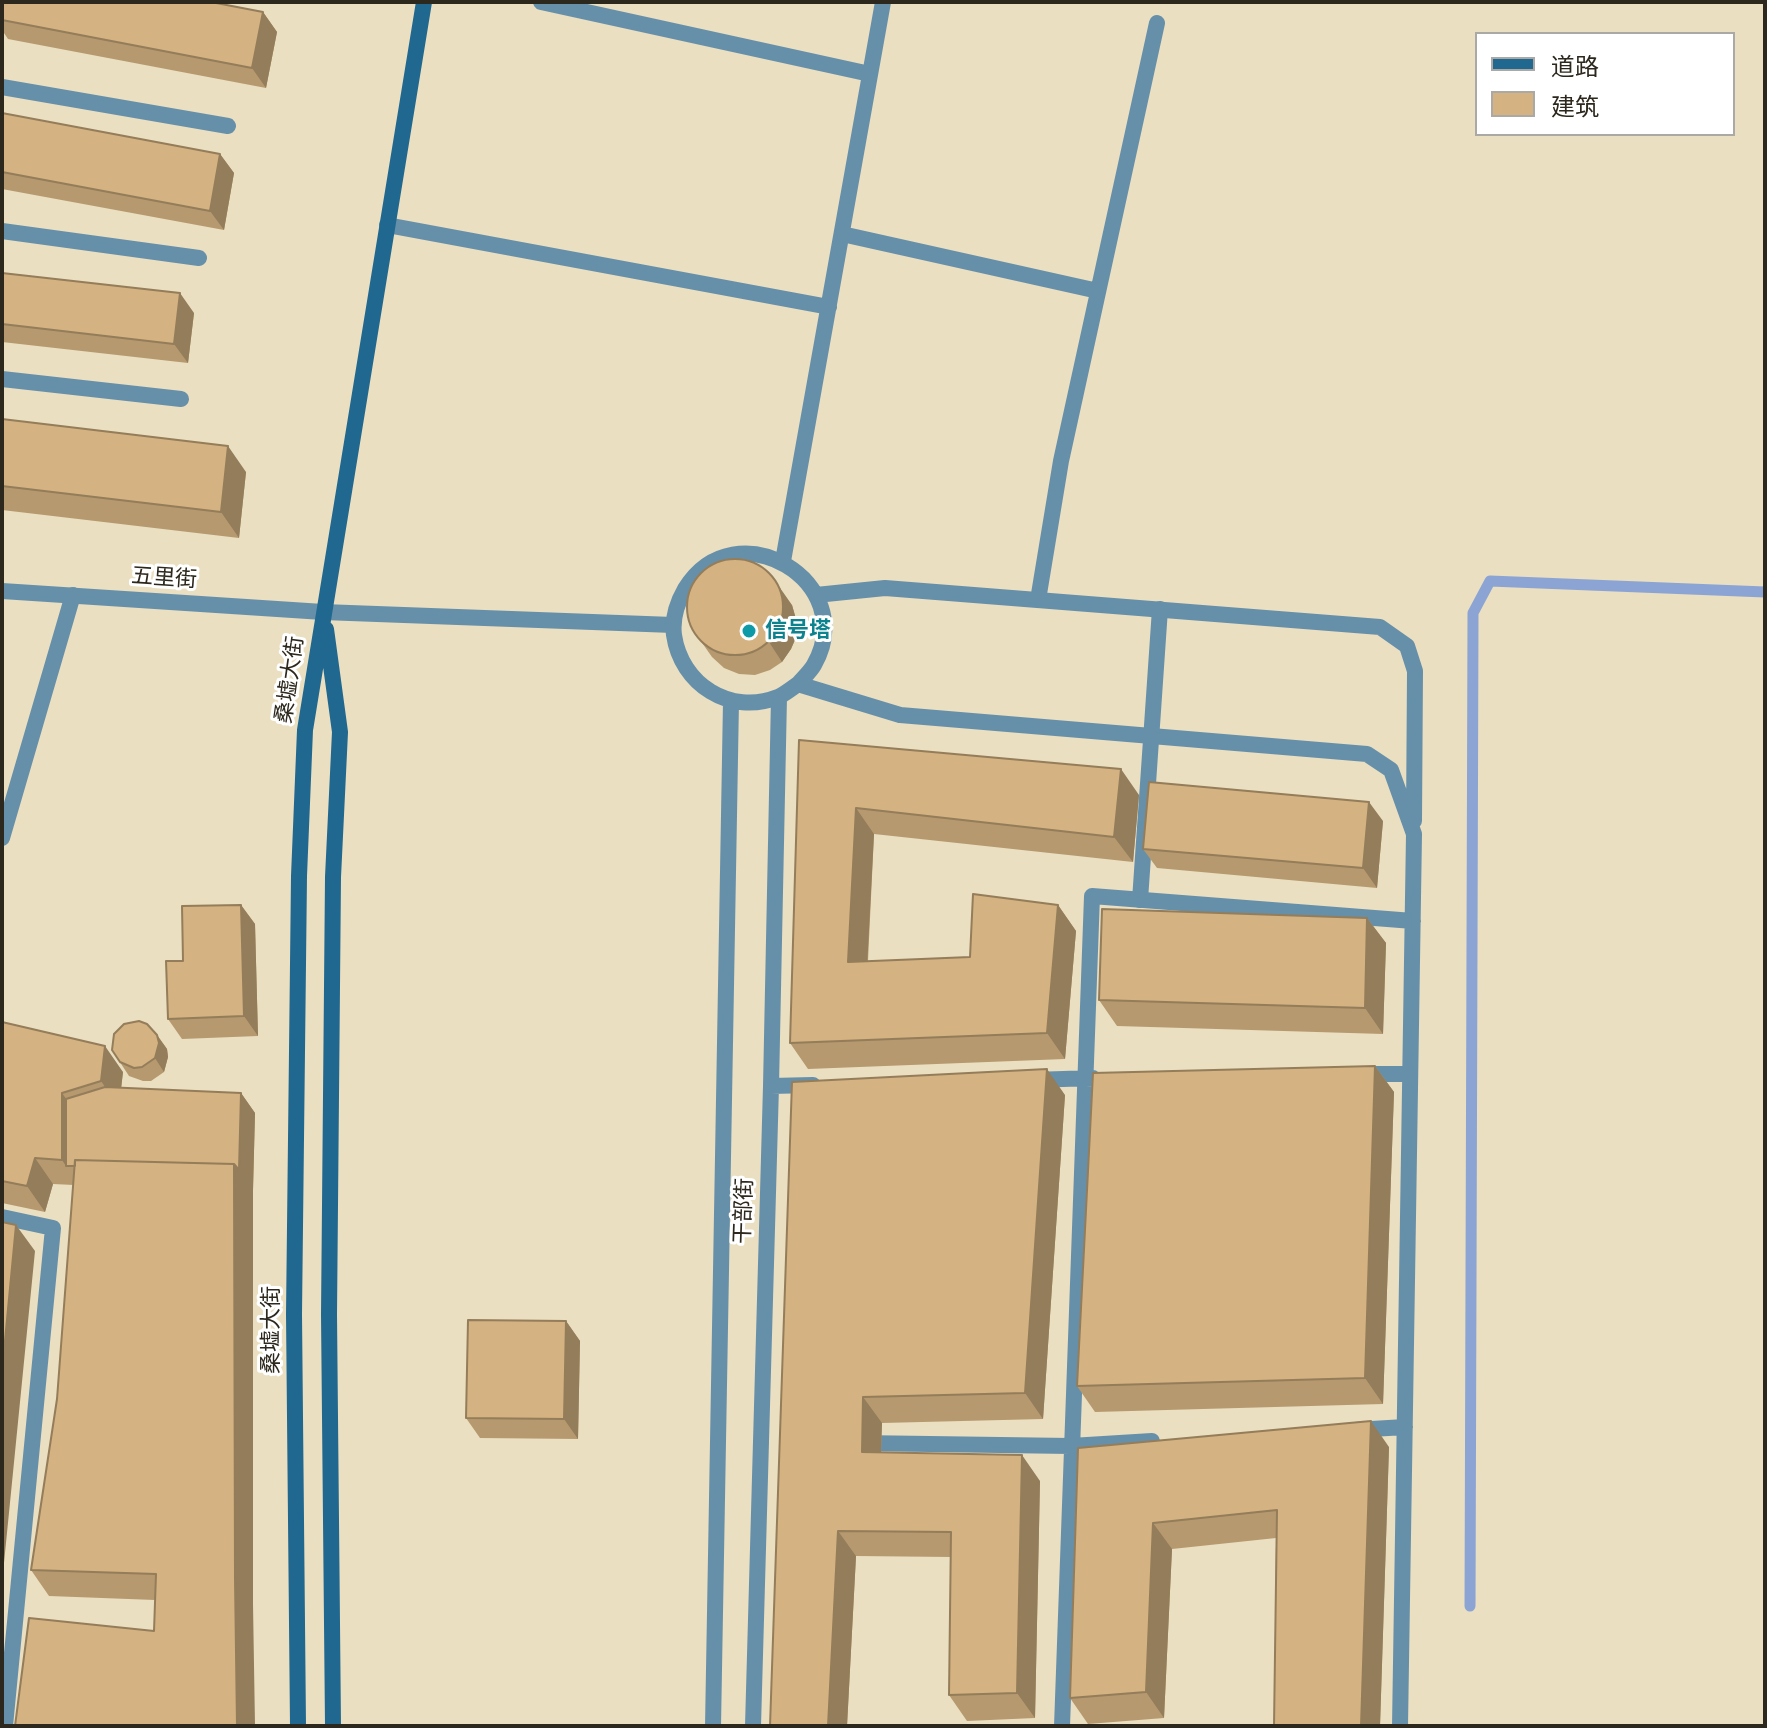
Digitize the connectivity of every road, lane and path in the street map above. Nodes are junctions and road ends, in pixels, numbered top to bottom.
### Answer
1 (424, 2) edge
2 (541, 2) edge
3 (883, 2) edge
4 (1157, 23) dead end
5 (870, 74) junction
6 (2, 87) edge
7 (228, 126) dead end
8 (387, 225) junction
9 (2, 231) edge
10 (842, 234) junction
11 (199, 258) dead end
12 (1098, 291) junction
13 (829, 307) junction
14 (2, 379) edge
15 (181, 399) dead end
16 (783, 561) junction
17 (2, 591) edge
18 (73, 595) junction
19 (816, 595) junction
20 (1038, 600) junction
21 (1160, 609) junction
22 (323, 612) junction
23 (673, 625) junction
24 (798, 684) junction
25 (779, 697) junction
26 (731, 701) junction
27 (1152, 736) junction
28 (1414, 834) junction
29 (2, 838) edge
30 (1140, 900) junction
31 (1413, 921) junction
32 (1410, 1074) junction
33 (1348, 1075) edge
34 (1116, 1078) edge
35 (1085, 1079) junction
36 (1022, 1080) edge
37 (834, 1084) edge
38 (771, 1086) junction
39 (2, 1217) edge
40 (1405, 1427) junction
41 (1342, 1431) edge
42 (1167, 1441) edge
43 (838, 1443) edge
44 (1071, 1446) junction
45 (5, 1726) edge
46 (298, 1726) edge
47 (333, 1726) edge
48 (713, 1726) edge
49 (753, 1726) edge
50 (1062, 1726) edge
51 (1400, 1726) edge

1 - 8 main road
2 - 5 street
3 - 5 street
4 - 12 street
5 - 10 street
6 - 7 street
8 - 13 street
8 - 22 main road
9 - 11 street
10 - 12 street
10 - 13 street
12 - 20 street
13 - 16 street
14 - 15 street
16 - 19 street
16 - 23 street
17 - 18 street, 五里街
18 - 22 street, 五里街
18 - 29 street
19 - 20 street
19 - 24 street
20 - 21 street
21 - 27 street
21 - 28 street
22 - 23 street, 五里街
22 - 46 main road, 桑墟大街
22 - 47 main road, 桑墟大街
23 - 26 street
24 - 25 street
24 - 27 street
25 - 26 street
25 - 38 street, 干部街
26 - 48 street, 干部街
27 - 28 street
27 - 30 street
28 - 31 street
30 - 31 street
30 - 35 street
31 - 32 street
32 - 33 street
32 - 40 street
34 - 35 street
35 - 36 street
35 - 44 street
37 - 38 street
38 - 49 street, 干部街
39 - 45 street
40 - 41 street
40 - 51 street
42 - 44 street
43 - 44 street
44 - 50 street

